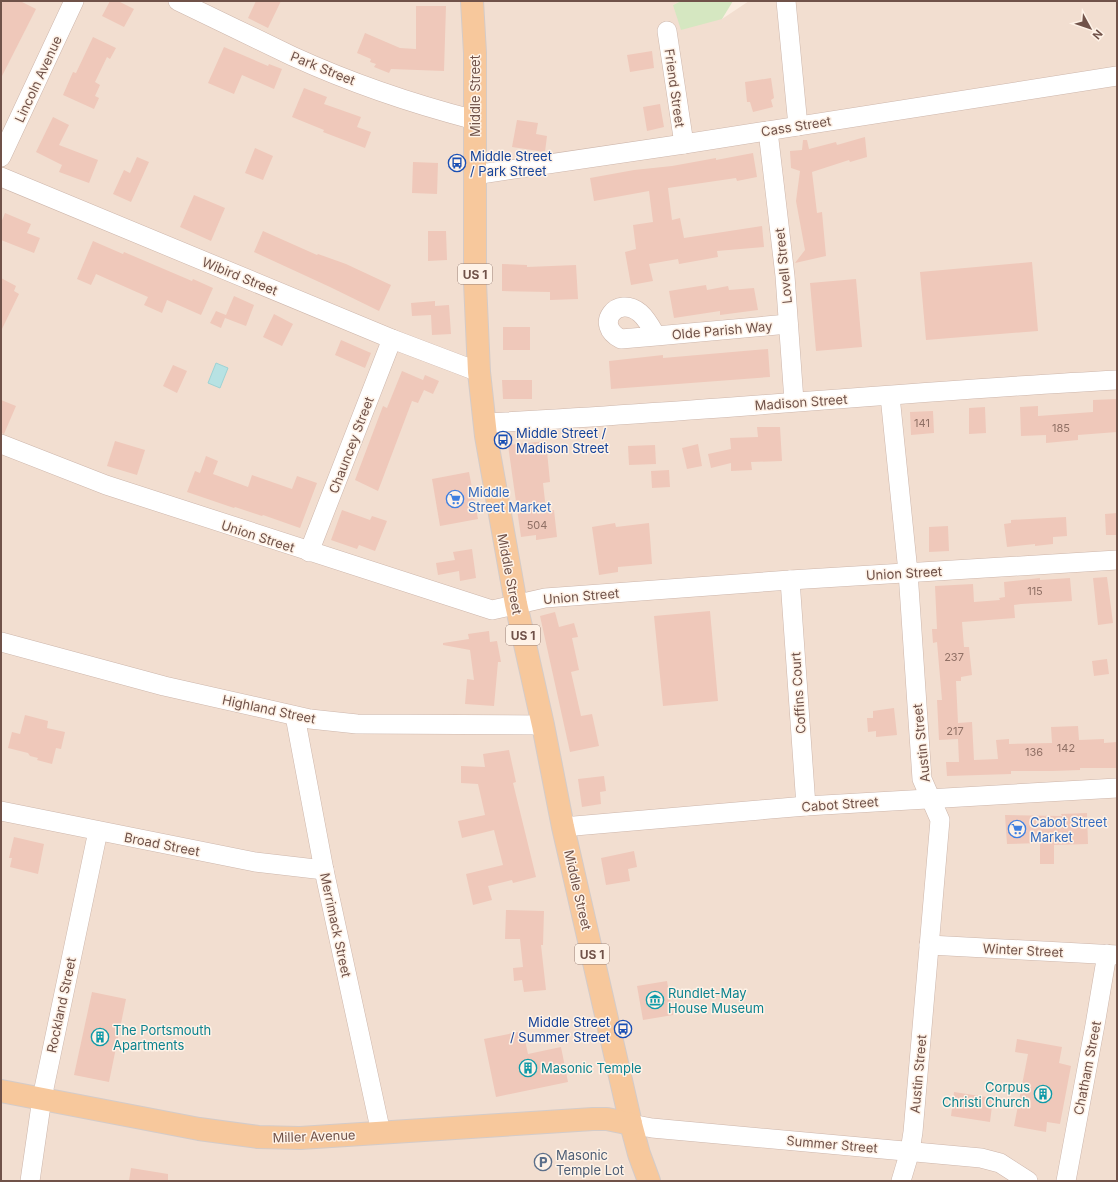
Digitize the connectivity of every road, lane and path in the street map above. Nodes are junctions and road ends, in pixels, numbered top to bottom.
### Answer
1 (74, 1) edge
2 (178, 1) edge
3 (472, 1) edge
4 (786, 1) edge
5 (667, 31) dead end
6 (1117, 76) edge
7 (475, 120) junction
8 (798, 126) junction
9 (768, 131) junction
10 (684, 144) junction
11 (1, 157) edge
12 (474, 175) junction
13 (1, 177) edge
14 (788, 324) junction
15 (656, 336) dead end
16 (392, 338) junction
17 (479, 372) junction
18 (1117, 380) edge
19 (890, 396) junction
20 (794, 401) junction
21 (484, 423) junction
22 (1, 444) edge
23 (309, 552) junction
24 (1117, 560) edge
25 (908, 572) junction
26 (790, 580) junction
27 (516, 604) junction
28 (1, 642) edge
29 (295, 716) junction
30 (543, 725) junction
31 (1117, 788) edge
32 (930, 798) junction
33 (806, 806) junction
34 (1, 811) edge
35 (563, 827) junction
36 (98, 831) junction
37 (324, 870) junction
38 (929, 945) junction
39 (1112, 954) edge
40 (1, 1091) edge
41 (42, 1098) junction
42 (631, 1124) junction
43 (381, 1133) junction
44 (910, 1151) junction
45 (30, 1181) edge
46 (649, 1181) edge
47 (901, 1181) edge
48 (1028, 1181) edge
49 (1066, 1181) edge

1 - 11 street, Lincoln Avenue
2 - 7 street, Park Street
3 - 7 main road, Middle Street / US 1
4 - 8 street
5 - 10 street, Friend Street
6 - 8 street, Cass Street
7 - 12 main road, Middle Street / US 1
8 - 9 street, Cass Street
9 - 10 street, Cass Street
9 - 14 street, Lovell Street
10 - 12 street, Cass Street
12 - 17 main road, Middle Street / US 1
13 - 16 street, Wibird Street
14 - 15 street, Olde Parish Way
14 - 20 street, Lovell Street
16 - 17 street, Wibird Street
16 - 23 street, Chauncey Street
17 - 21 main road, Middle Street / US 1
18 - 19 street, Madison Street
19 - 20 street, Madison Street
19 - 25 street, Austin Street
20 - 21 street, Madison Street
21 - 27 main road, Middle Street / US 1
22 - 23 street, Union Street
23 - 27 street, Union Street
24 - 25 street, Union Street
25 - 26 street, Union Street
25 - 32 street, Austin Street
26 - 27 street, Union Street
26 - 33 street, Coffins Court
27 - 30 main road, Middle Street / US 1
28 - 29 street, Highland Street
29 - 30 street, Highland Street
29 - 37 street, Merrimack Street
30 - 35 main road, Middle Street / US 1
31 - 32 street, Cabot Street
32 - 33 street, Cabot Street
32 - 38 street, Austin Street
33 - 35 street, Cabot Street
34 - 36 street, Broad Street
35 - 42 main road, Middle Street / US 1
36 - 37 street, Broad Street
36 - 41 street, Rockland Street
37 - 43 street, Merrimack Street
38 - 39 street, Winter Street
38 - 44 street, Austin Street
39 - 49 street, Chatham Street
40 - 41 main road, Miller Avenue
41 - 43 main road, Miller Avenue
41 - 45 street, Rockland Street
42 - 43 main road, Miller Avenue
42 - 44 street, Summer Street
42 - 46 main road, Middle Street / US 1
44 - 47 street, Austin Street
44 - 48 street, Summer Street

